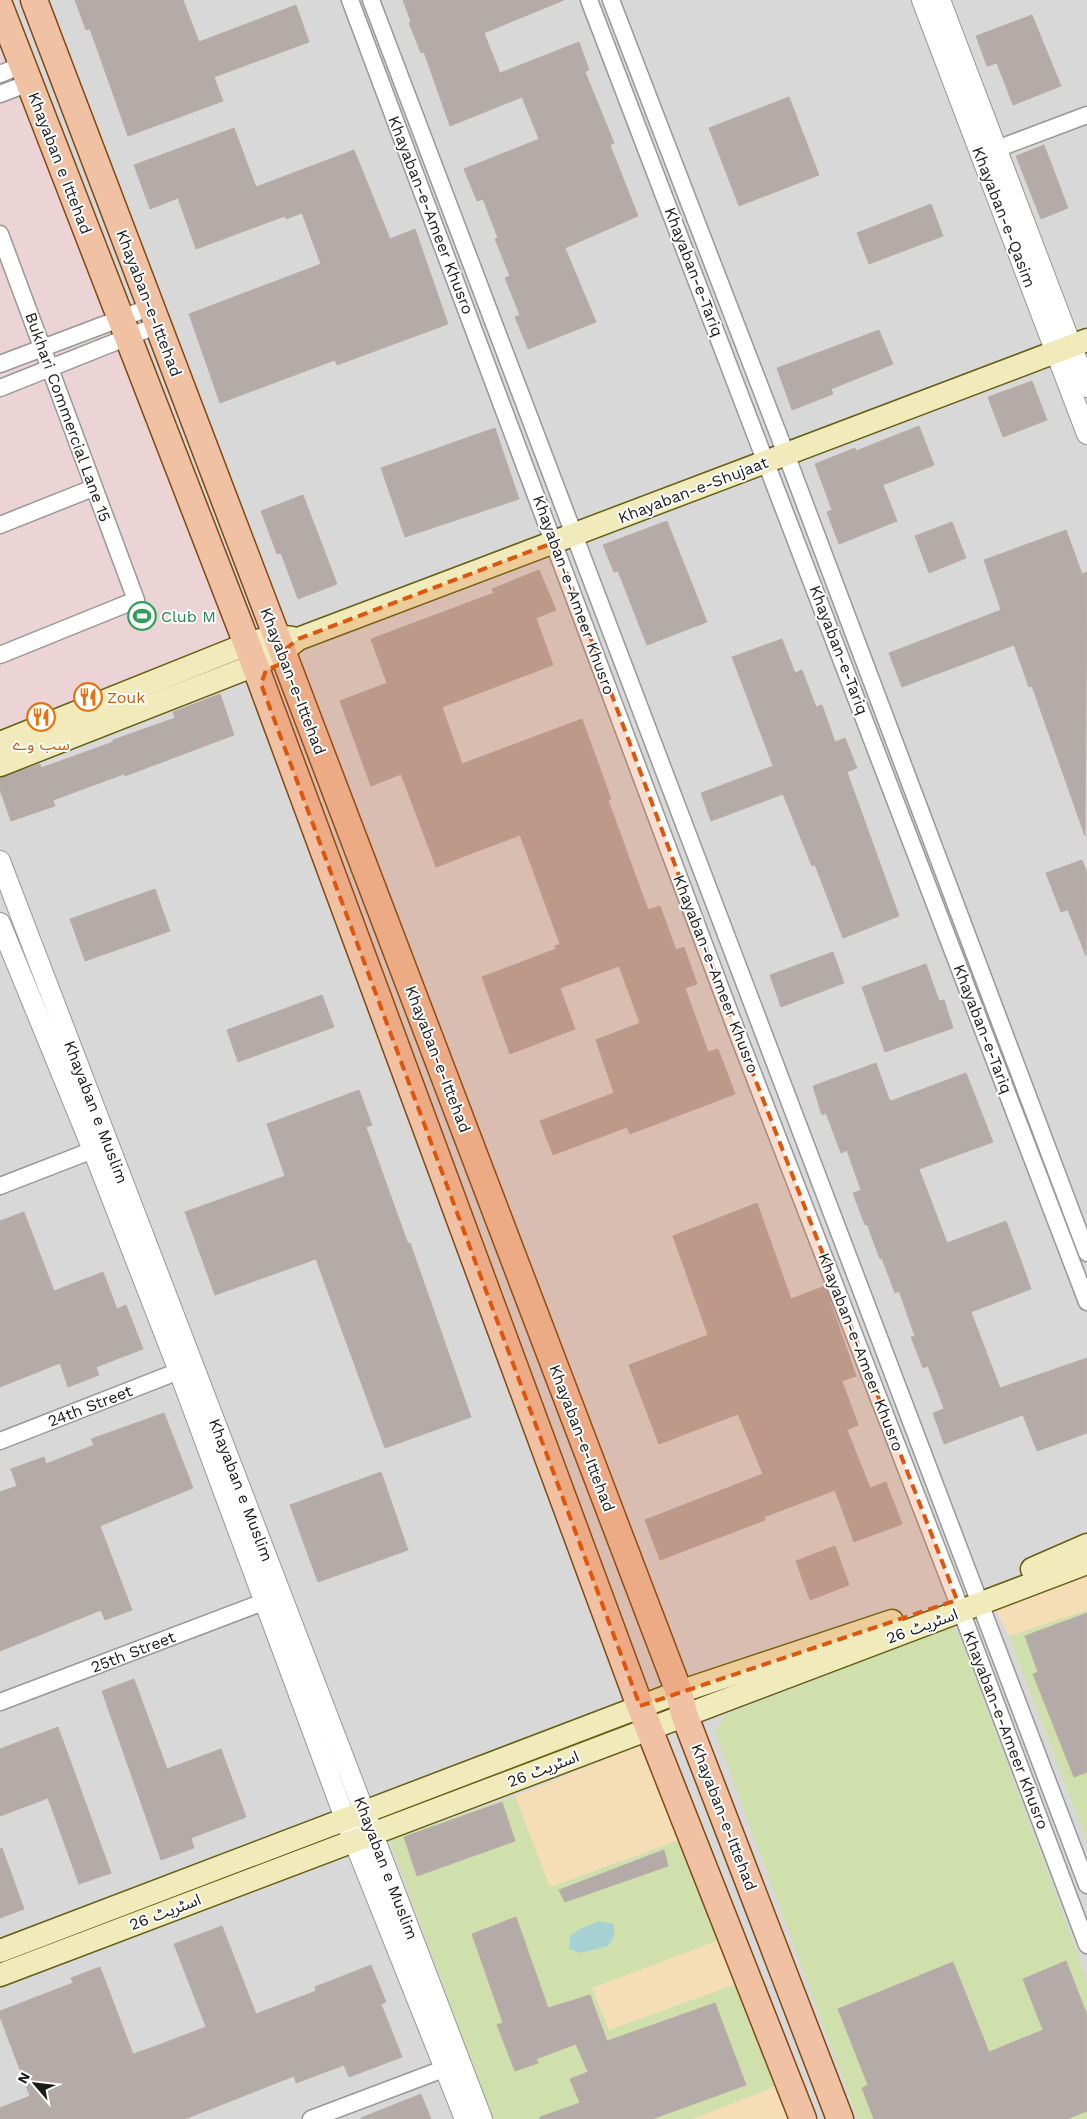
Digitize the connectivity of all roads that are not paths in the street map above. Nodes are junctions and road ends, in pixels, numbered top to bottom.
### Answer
1 (34, 0) edge
2 (350, 0) edge
3 (371, 0) edge
4 (589, 0) edge
5 (611, 0) edge
6 (922, 0) edge
7 (940, 0) edge
8 (0, 7) edge
9 (17, 74) edge
10 (0, 94) edge
11 (1087, 115) edge
12 (989, 152) junction
13 (0, 234) edge
14 (154, 316) junction
15 (125, 328) junction
16 (1071, 346) edge
17 (44, 348) junction
18 (0, 364) edge
19 (51, 368) junction
20 (1087, 387) edge
21 (0, 388) edge
22 (1087, 434) edge
23 (776, 458) junction
24 (94, 488) junction
25 (0, 525) edge
26 (564, 539) junction
27 (283, 644) junction
28 (0, 655) edge
29 (251, 657) junction
30 (0, 743) edge
31 (0, 765) edge
32 (0, 862) edge
33 (1, 928) edge
34 (974, 952) junction
35 (955, 955) junction
36 (743, 979) junction
37 (719, 984) junction
38 (758, 1018) junction
39 (735, 1028) junction
40 (93, 1150) junction
41 (0, 1186) edge
42 (1067, 1199) junction
43 (1050, 1205) junction
44 (1087, 1253) edge
45 (145, 1261) junction
46 (1087, 1302) edge
47 (179, 1371) junction
48 (0, 1441) edge
49 (1087, 1545) edge
50 (1087, 1563) edge
51 (266, 1601) junction
52 (969, 1602) junction
53 (0, 1702) edge
54 (681, 1703) junction
55 (645, 1718) junction
56 (359, 1827) junction
57 (1087, 1885) edge
58 (1087, 1946) edge
59 (0, 1951) edge
60 (415, 1968) junction
61 (0, 1975) edge
62 (446, 2068) junction
63 (311, 2119) edge
64 (465, 2119) edge
65 (482, 2119) edge
66 (803, 2119) edge
67 (840, 2119) edge

1 - 14 main road, Khayaban-e-Ittehad
2 - 26 street, Khayaban-e-Ameer Khusro
3 - 26 street, Khayaban-e-Ameer Khusro
4 - 23 street, Khayaban-e-Tariq
5 - 23 street, Khayaban-e-Tariq
6 - 12 street, Khayaban-e-Qasim
7 - 12 street, Khayaban-e-Qasim
8 - 9 main road, Khayaban e Ittehad
9 - 10 street
9 - 15 main road, Khayaban e Ittehad
11 - 12 street
12 - 16 street, Khayaban-e-Qasim
13 - 17 street, Bukhari Commercial Lane 15
14 - 15 street
14 - 27 main road, Khayaban-e-Ittehad
15 - 17 street
15 - 19 street
15 - 29 main road, Khayaban-e-Ittehad
16 - 20 street, Khayaban-e-Qasim
16 - 22 street, Khayaban-e-Qasim
16 - 23 main road, Khayaban-e-Shujaat
17 - 18 street
17 - 19 street, Bukhari Commercial Lane 15
19 - 21 street
19 - 24 street, Bukhari Commercial Lane 15
23 - 26 main road, Khayaban-e-Shujaat
23 - 34 street, Khayaban-e-Tariq
23 - 35 street, Khayaban-e-Tariq
24 - 25 street
24 - 28 street, Bukhari Commercial Lane 15
26 - 27 main road, Khayaban-e-Shujaat
26 - 36 street, Khayaban-e-Ameer Khusro
26 - 37 street, Khayaban-e-Ameer Khusro
27 - 29 main road
27 - 29 main road
27 - 54 main road, Khayaban-e-Ittehad
29 - 30 main road
29 - 31 main road
29 - 55 main road, Khayaban-e-Ittehad
32 - 45 street, Khayaban e Muslim
33 - 40 street, Khayaban e Muslim
34 - 35 street
34 - 42 street, Khayaban-e-Tariq
35 - 43 street, Khayaban-e-Tariq
36 - 37 street
36 - 38 street, Khayaban-e-Ameer Khusro
37 - 39 street, Khayaban-e-Ameer Khusro
38 - 39 street
38 - 52 street, Khayaban-e-Ameer Khusro
39 - 52 street, Khayaban-e-Ameer Khusro
40 - 41 street
40 - 45 street, Khayaban e Muslim
42 - 43 street
42 - 44 street, Khayaban-e-Tariq
43 - 46 street, Khayaban-e-Tariq
45 - 47 street, Khayaban e Muslim
45 - 56 street, Khayaban e Muslim
47 - 48 street, 24th Street
47 - 51 street, Khayaban e Muslim
49 - 52 main road, اسٹریٹ 26
50 - 52 main road, اسٹریٹ 26
51 - 53 street, 25th Street
51 - 56 street, Khayaban e Muslim
52 - 54 main road, اسٹریٹ 26
52 - 57 street, Khayaban-e-Ameer Khusro
52 - 58 street, Khayaban-e-Ameer Khusro
54 - 55 main road, اسٹریٹ 26
54 - 67 main road, Khayaban-e-Ittehad
55 - 56 main road, اسٹریٹ 26
55 - 66 main road, Khayaban-e-Ittehad
56 - 59 main road, اسٹریٹ 26
56 - 60 street, Khayaban e Muslim
56 - 61 main road, اسٹریٹ 26
60 - 62 street, Khayaban e Muslim
60 - 65 street, Khayaban e Muslim
62 - 63 street
62 - 64 street, Khayaban e Muslim

